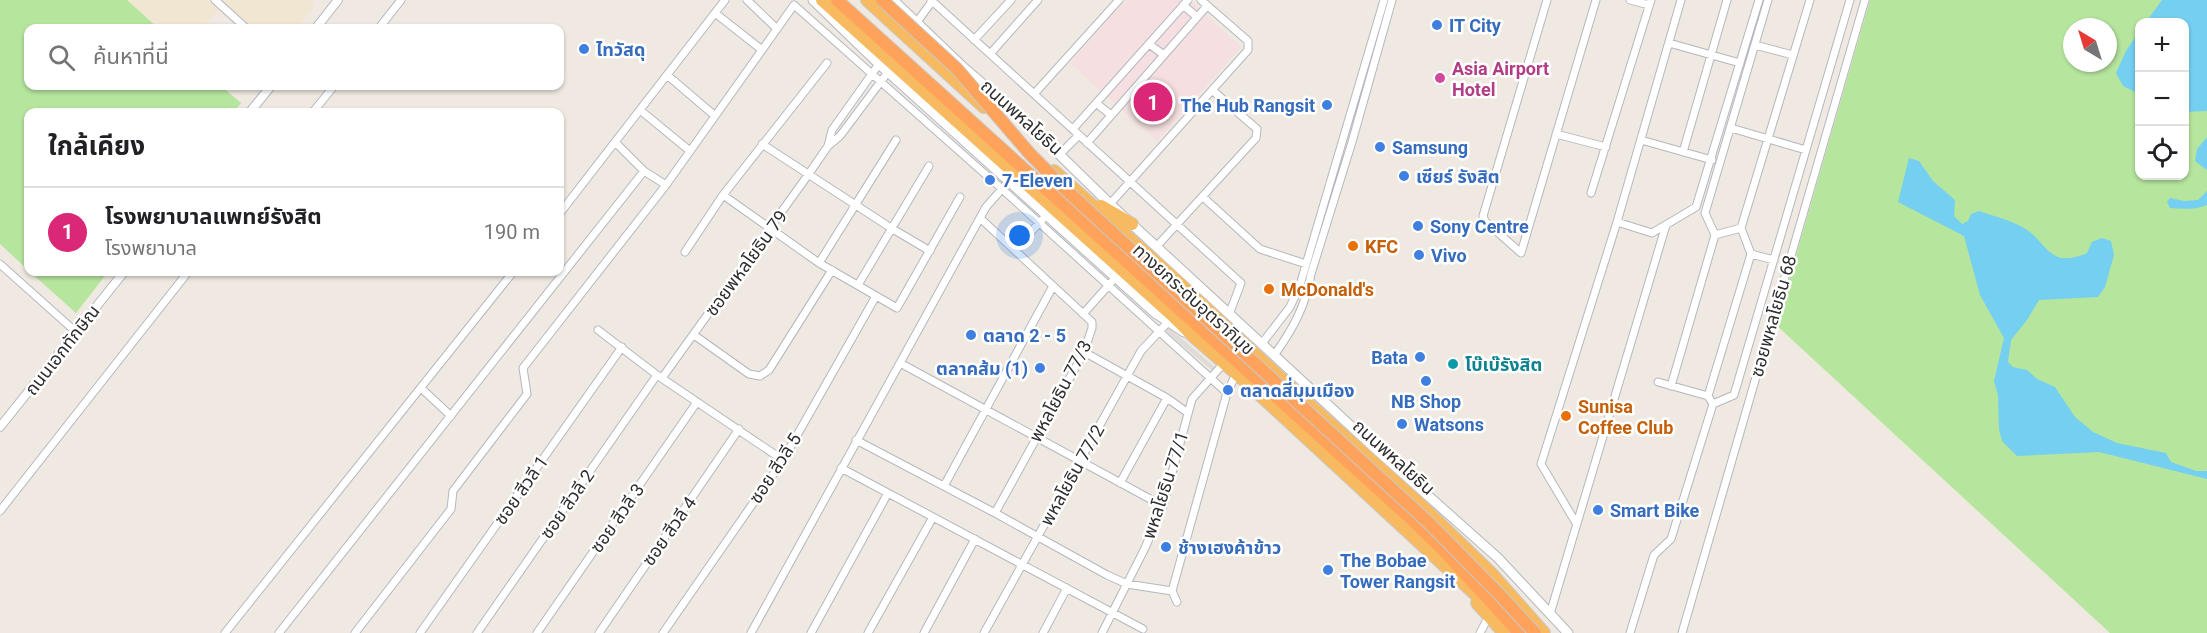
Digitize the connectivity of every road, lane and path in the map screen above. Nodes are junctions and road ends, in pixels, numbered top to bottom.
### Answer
1 (215, 0) edge
2 (338, 0) edge
3 (401, 0) edge
4 (726, 0) edge
5 (747, 0) edge
6 (813, 0) edge
7 (822, 0) edge
8 (837, 0) edge
9 (867, 0) edge
10 (882, 0) edge
11 (893, 0) edge
12 (932, 0) edge
13 (1011, 0) edge
14 (1038, 0) edge
15 (1119, 0) edge
16 (1201, 0) edge
17 (1384, 0) edge
18 (1392, 0) edge
19 (1546, 0) edge
20 (1596, 0) edge
21 (1630, 0) edge
22 (1681, 0) edge
23 (1727, 0) edge
24 (1759, 0) edge
25 (1768, 0) edge
26 (1810, 0) edge
27 (1850, 0) edge
28 (1864, 0) edge
29 (1185, 3) edge
30 (1650, 3) edge
31 (1207, 6) junction
32 (715, 13) junction
33 (1197, 17) junction
34 (917, 22) junction
35 (242, 24) edge
36 (319, 24) edge
37 (381, 24) edge
38 (776, 28) junction
39 (974, 39) junction
40 (1669, 43) junction
41 (1149, 44) junction
42 (1755, 45) junction
43 (762, 50) junction
44 (990, 54) junction
45 (1711, 55) junction
46 (1793, 55) junction
47 (1164, 56) junction
48 (827, 63) dead end
49 (879, 63) junction
50 (1740, 63) junction
51 (888, 72) junction
52 (872, 74) junction
53 (667, 75) junction
54 (881, 82) junction
55 (268, 90) edge
56 (331, 90) edge
57 (1212, 90) junction
58 (1034, 94) junction
59 (854, 99) junction
60 (1096, 103) junction
61 (864, 106) junction
62 (252, 108) edge
63 (316, 108) edge
64 (640, 110) junction
65 (1111, 115) junction
66 (714, 116) junction
67 (1731, 128) junction
68 (1073, 129) junction
69 (1556, 134) junction
70 (1079, 135) junction
71 (1768, 139) junction
72 (896, 140) dead end
73 (1641, 140) junction
74 (615, 142) junction
75 (1087, 143) junction
76 (762, 144) junction
77 (828, 146) junction
78 (1606, 147) junction
79 (1806, 150) junction
80 (690, 151) junction
81 (1683, 152) junction
82 (1060, 154) junction
83 (1712, 160) junction
84 (929, 166) dead end
85 (644, 171) junction
86 (808, 175) junction
87 (1009, 181) junction
88 (1130, 182) junction
89 (666, 185) junction
90 (1002, 189) junction
91 (1077, 192) junction
92 (1591, 194) dead end
93 (723, 195) junction
94 (960, 197) dead end
95 (1203, 197) junction
96 (856, 204) junction
97 (1110, 204) junction
98 (564, 208) edge
99 (1047, 215) junction
100 (980, 218) junction
101 (1617, 222) junction
102 (1039, 223) junction
103 (1132, 224) junction
104 (1178, 225) junction
105 (1666, 225) junction
106 (891, 228) junction
107 (1741, 228) junction
108 (770, 230) junction
109 (1715, 235) junction
110 (1157, 246) junction
111 (1016, 249) junction
112 (930, 251) junction
113 (685, 252) dead end
114 (1751, 254) junction
115 (1774, 260) junction
116 (819, 262) junction
117 (0, 264) edge
118 (1306, 264) junction
119 (832, 270) junction
120 (564, 273) edge
121 (121, 276) edge
122 (185, 276) edge
123 (510, 276) edge
124 (561, 276) edge
125 (1116, 277) junction
126 (858, 285) junction
127 (1053, 286) junction
128 (1108, 286) junction
129 (876, 296) junction
130 (1230, 312) junction
131 (1287, 312) junction
132 (1083, 314) junction
133 (1298, 318) junction
134 (1168, 322) junction
135 (598, 330) dead end
136 (76, 332) junction
137 (1159, 332) junction
138 (694, 335) junction
139 (1194, 338) junction
140 (1263, 342) junction
141 (621, 347) junction
142 (1084, 352) junction
143 (1275, 354) junction
144 (900, 363) junction
145 (1224, 363) junction
146 (1236, 374) junction
147 (659, 377) junction
148 (1127, 377) junction
149 (1211, 378) junction
150 (1658, 382) dead end
151 (1671, 386) junction
152 (422, 388) junction
153 (1227, 393) junction
154 (1708, 396) junction
155 (1167, 398) junction
156 (698, 402) junction
157 (1713, 404) junction
158 (986, 410) junction
159 (1188, 413) junction
160 (451, 416) junction
161 (0, 427) edge
162 (740, 429) junction
163 (1036, 438) junction
164 (856, 440) junction
165 (783, 460) junction
166 (1079, 462) junction
167 (842, 468) junction
168 (1120, 483) junction
169 (944, 486) junction
170 (888, 493) junction
171 (1162, 506) junction
172 (0, 511) edge
173 (995, 513) junction
174 (933, 517) junction
175 (1576, 523) junction
176 (1038, 537) junction
177 (975, 539) junction
178 (1022, 565) junction
179 (1127, 584) junction
180 (1465, 585) junction
181 (1067, 588) junction
182 (1172, 591) junction
183 (1177, 602) dead end
184 (1113, 613) junction
185 (1550, 614) junction
186 (1489, 616) junction
187 (1143, 629) dead end
188 (1502, 632) edge
189 (225, 633) edge
190 (279, 633) edge
191 (355, 633) edge
192 (420, 633) edge
193 (477, 633) edge
194 (537, 633) edge
195 (599, 633) edge
196 (663, 633) edge
197 (751, 633) edge
198 (811, 633) edge
199 (868, 633) edge
200 (924, 633) edge
201 (984, 633) edge
202 (1043, 633) edge
203 (1102, 633) edge
204 (1480, 633) edge
205 (1517, 633) edge
206 (1535, 633) edge
207 (1544, 633) edge
208 (1568, 633) edge
209 (1630, 633) edge
210 (1682, 633) edge

1 - 35 street
2 - 36 street
3 - 37 street
4 - 32 street
5 - 38 street
6 - 49 main road
7 - 139 highway
8 - 205 highway, ทางยกระดับอุตราภิมุข
9 - 91 highway, ถนนพหลโยธิน
10 - 206 highway, ทางยกระดับอุตราภิมุข, bridge
11 - 34 main road, ถนนพหลโยธิน
12 - 34 street
12 - 39 street
13 - 39 street
14 - 44 street
15 - 58 street
16 - 31 street
17 - 118 street
18 - 133 street
19 - 69 street
20 - 69 street
21 - 30 street
22 - 40 street
23 - 45 street
24 - 50 street
25 - 42 street
26 - 46 street
27 - 79 street
28 - 210 street, ซอยพหลโยธิน 68
29 - 33 street
29 - 41 street
30 - 78 street
31 - 33 street
31 - 57 street
32 - 43 street
32 - 53 street
33 - 47 street
34 - 82 main road, ถนนพหลโยธิน
38 - 43 street
38 - 52 street
39 - 44 street
40 - 45 street
40 - 73 street
41 - 47 street
41 - 60 street
42 - 46 street
42 - 67 street
43 - 66 street
44 - 58 street
45 - 50 street
45 - 81 street
46 - 71 street
47 - 65 street
48 - 76 street
49 - 51 main road
49 - 52 street, ซอยพหลโยธิน 79
50 - 83 street
51 - 54 street, ซอยพหลโยธิน 79
51 - 87 main road
52 - 54 street
52 - 59 street, ซอยพหลโยธิน 79
53 - 64 street
53 - 66 street
54 - 61 street, ซอยพหลโยธิน 79
54 - 90 street
55 - 62 street
56 - 63 street
57 - 88 street
57 - 95 street
58 - 68 street
59 - 61 street
59 - 77 street, ซอยพหลโยธิน 79
60 - 65 street
60 - 68 street
61 - 77 street, ซอยพหลโยธิน 79
64 - 74 street
64 - 80 street
65 - 75 street
66 - 80 street
67 - 71 street
67 - 109 street
68 - 70 street
69 - 78 street
70 - 75 street
70 - 82 street
71 - 79 street
71 - 107 street
72 - 96 street
73 - 81 street
73 - 101 street
74 - 85 street
74 - 98 street
75 - 88 street
76 - 86 street
76 - 93 street
77 - 86 street, ซอยพหลโยธิน 79
78 - 92 street
79 - 115 street
80 - 89 street
81 - 83 street
82 - 97 main road, ถนนพหลโยธิน
83 - 105 street
84 - 106 street
85 - 89 street
85 - 120 street
86 - 96 street
86 - 108 street, ซอยพหลโยธิน 79
87 - 90 street
87 - 99 main road
88 - 97 street
88 - 104 street
89 - 191 street
90 - 100 street
90 - 102 street
91 - 103 highway
91 - 207 highway, ถนนพหลโยธิน
93 - 108 street
93 - 113 street
94 - 112 street
95 - 104 street
95 - 118 street
96 - 106 street
96 - 116 street
97 - 103 main road, ถนนพหลโยธิน
99 - 102 street
99 - 125 main road
100 - 111 street
100 - 144 street
101 - 105 street
101 - 175 street
102 - 111 street
102 - 128 street
103 - 110 main road, ถนนพหลโยธิน
104 - 110 street
104 - 130 street
105 - 175 street
106 - 112 street
106 - 126 street
107 - 109 street
107 - 114 street
108 - 116 street
108 - 138 street, ซอยพหลโยธิน 79
109 - 151 street
110 - 130 main road, ถนนพหลโยธิน
111 - 127 street
112 - 129 street
114 - 115 street
114 - 154 street
115 - 157 street
116 - 119 street
117 - 136 street
118 - 131 street
119 - 126 street
119 - 138 street
121 - 136 street, ถนนเอกทักษิณ
122 - 172 street
123 - 152 street
124 - 160 street
125 - 128 street, พหลโยธิน 77/3
125 - 134 main road
126 - 129 street
127 - 132 street
127 - 158 street
128 - 132 street, พหลโยธิน 77/3
128 - 137 street
129 - 165 street, ซอย สีวลี 5
130 - 140 main road, ถนนพหลโยธิน
131 - 133 street
131 - 140 street
132 - 142 street, พหลโยธิน 77/3
133 - 143 street
134 - 137 street, พหลโยธิน 77/2
134 - 139 main road
135 - 141 street
136 - 161 street, ถนนเอกทักษิณ
137 - 148 street, พหลโยธิน 77/2
137 - 149 street
138 - 147 street, ซอยพหลโยธิน 79
139 - 145 highway
140 - 143 main road, ถนนพหลโยธิน
141 - 147 street
141 - 192 street, ซอย สีวลี 1
142 - 148 street
142 - 163 street, พหลโยธิน 77/3
143 - 185 main road, ถนนพหลโยธิน
144 - 158 street
144 - 164 street
145 - 146 highway
145 - 149 street, พหลโยธิน 77/1
146 - 153 street
146 - 180 highway
147 - 156 street
147 - 193 street, ซอย สีวลี 2
148 - 155 street
148 - 166 street, พหลโยธิน 77/2
149 - 153 street
149 - 159 street, พหลโยธิน 77/1
150 - 151 street
151 - 154 street
152 - 160 street
152 - 189 street
153 - 182 street
154 - 157 street
155 - 159 street
155 - 168 street
156 - 162 street
156 - 194 street, ซอย สีวลี 3
157 - 209 street
158 - 163 street
158 - 169 street
159 - 171 street, พหลโยธิน 77/1
160 - 190 street
162 - 165 street
162 - 195 street, ซอย สีวลี 4
163 - 166 street
163 - 173 street, พหลโยธิน 77/3
164 - 167 street
164 - 169 street
165 - 196 street, ซอย สีวลี 5
166 - 168 street
166 - 176 street, พหลโยธิน 77/2
167 - 170 street
167 - 197 street
168 - 171 street
169 - 173 street
170 - 174 street
170 - 198 street
171 - 179 street, พหลโยธิน 77/1
173 - 176 street
174 - 177 street
174 - 199 street
175 - 185 street
176 - 178 street, พหลโยธิน 77/2
176 - 179 street
177 - 178 street
177 - 200 street
178 - 181 street
178 - 201 street, พหลโยธิน 77/2
179 - 182 street
179 - 184 street, พหลโยธิน 77/1
180 - 186 highway
180 - 205 highway
181 - 184 street
181 - 202 street
182 - 183 street
184 - 187 street
184 - 203 street, พหลโยธิน 77/1
185 - 208 main road, ถนนพหลโยธิน
186 - 188 highway
186 - 204 street

